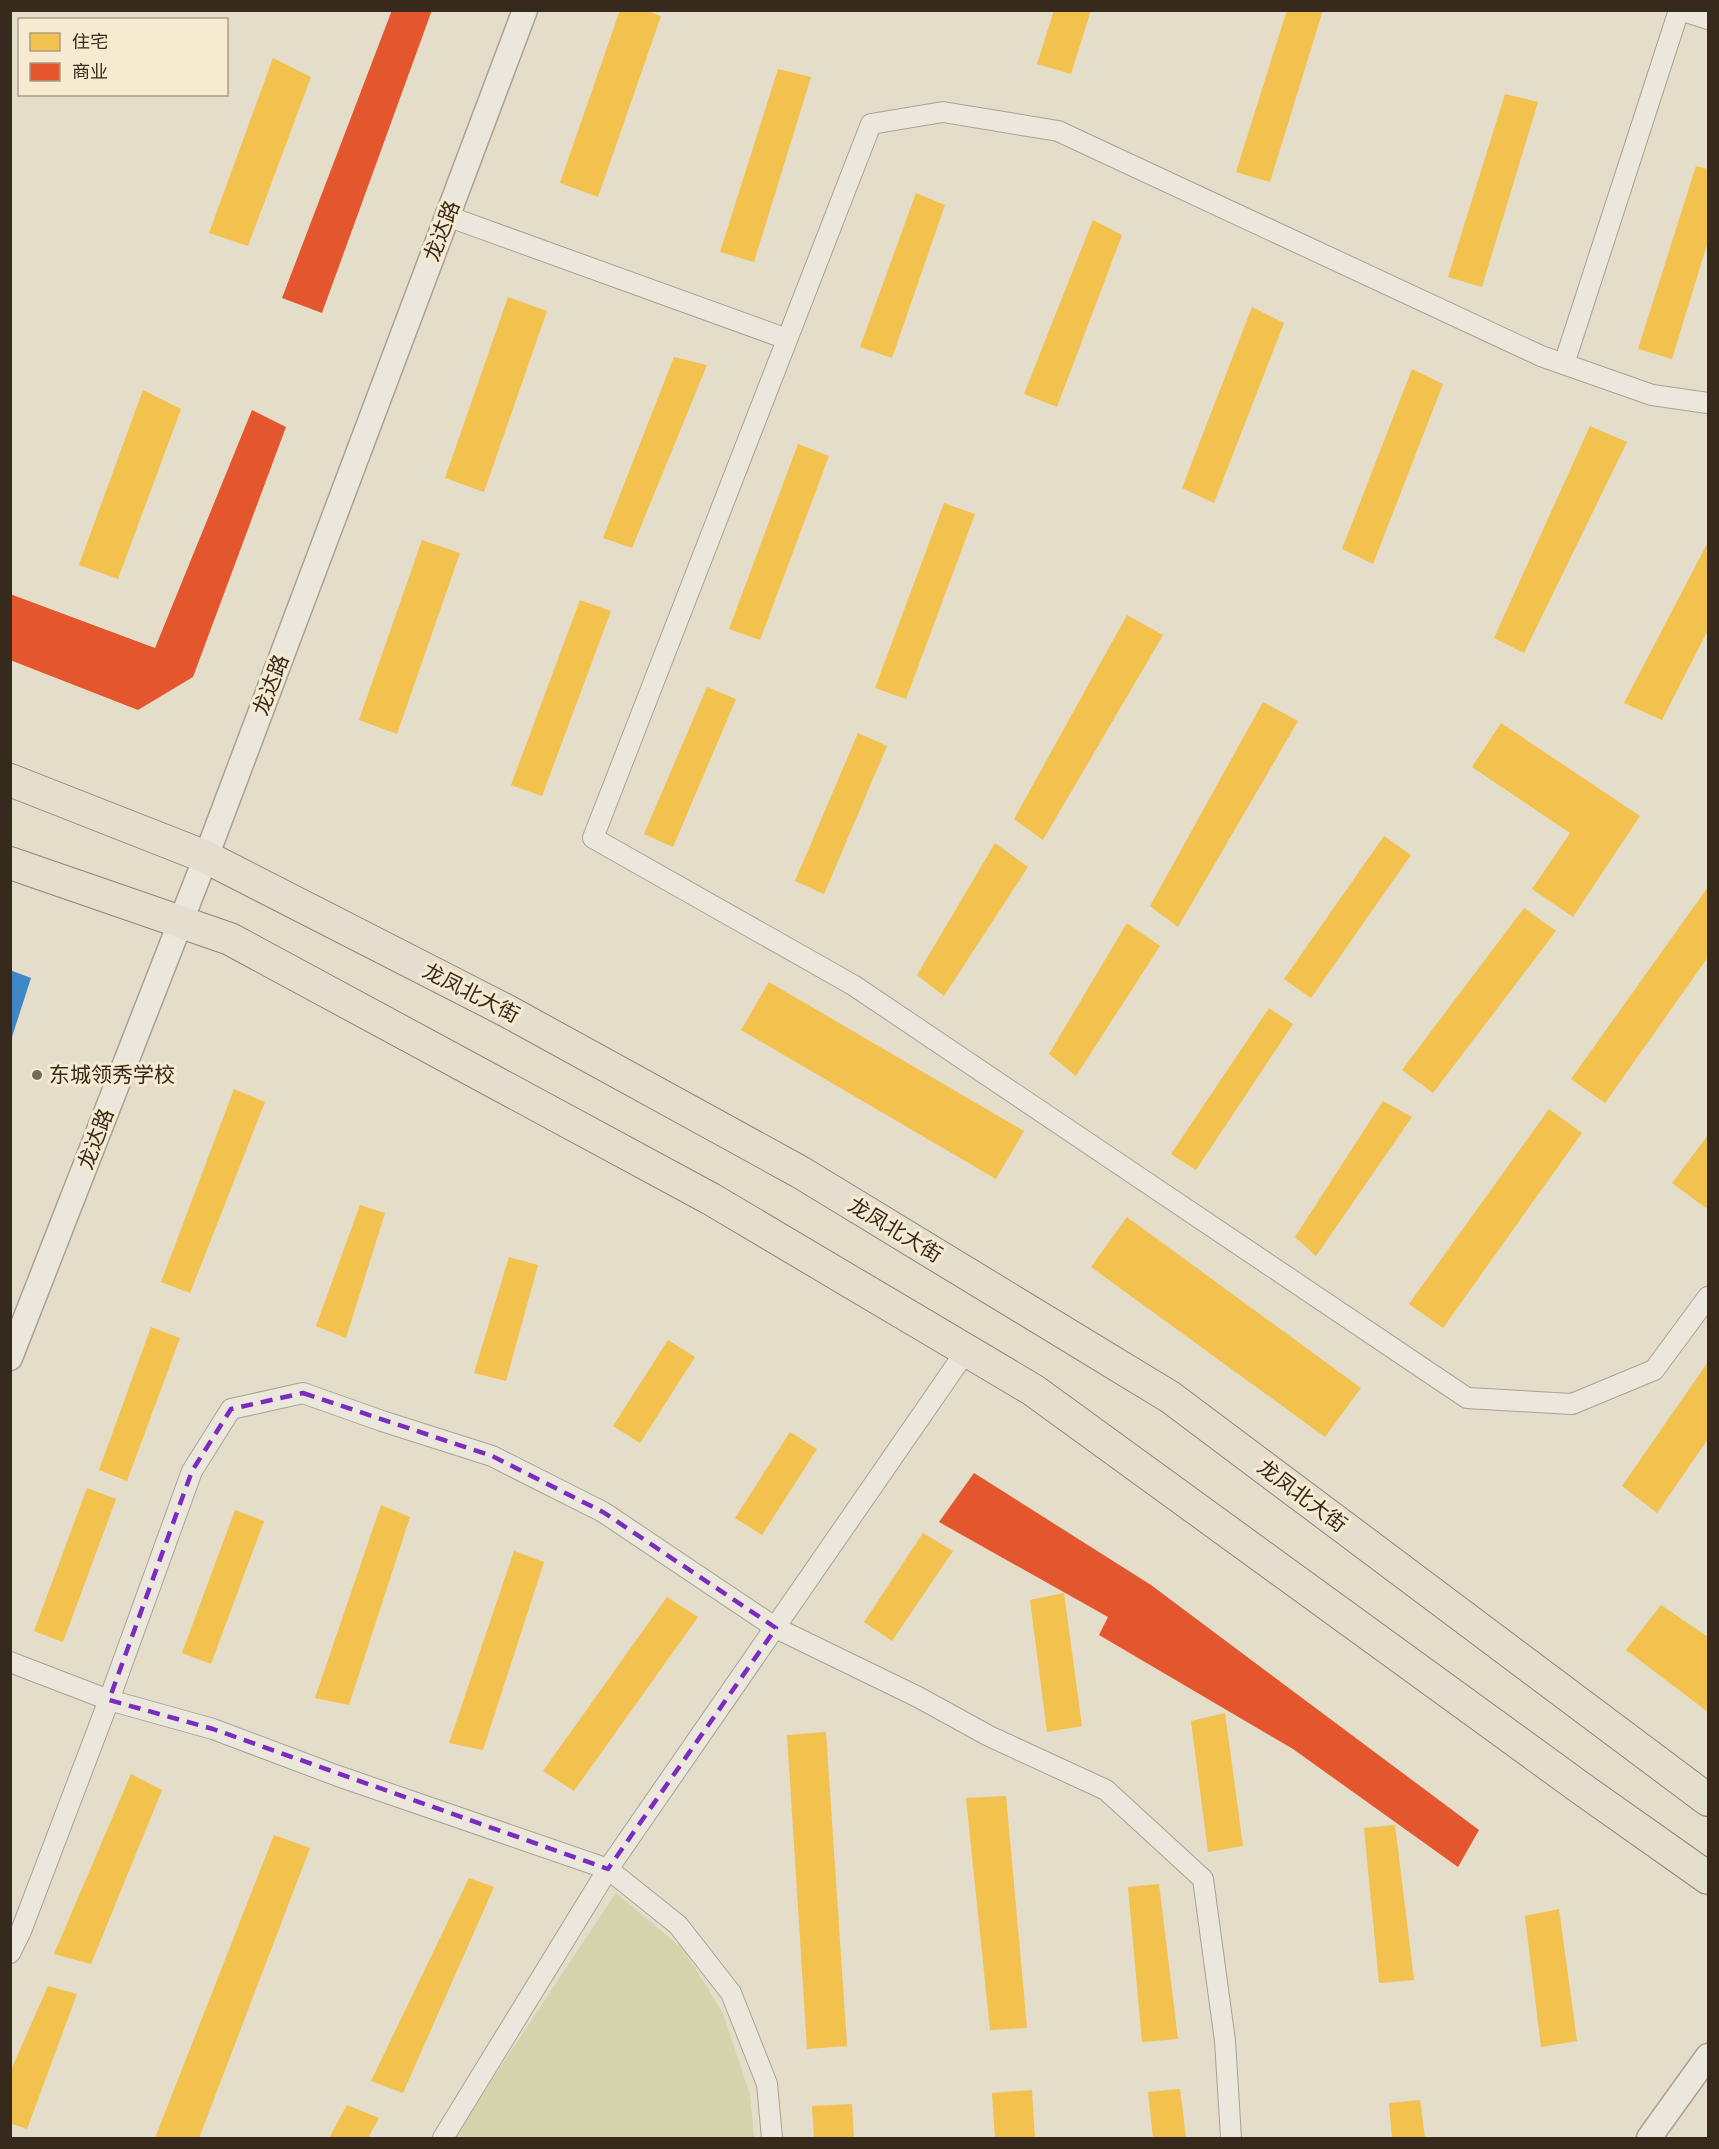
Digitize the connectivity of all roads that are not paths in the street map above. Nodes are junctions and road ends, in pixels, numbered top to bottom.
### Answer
1 (525, 10) edge
2 (1680, 10) edge
3 (1708, 19) edge
4 (447, 216) junction
5 (787, 339) junction
6 (1564, 364) junction
7 (1708, 403) edge
8 (10, 780) edge
9 (206, 857) junction
10 (10, 863) edge
11 (180, 922) junction
12 (1708, 1297) edge
13 (966, 1351) junction
14 (10, 1358) edge
15 (776, 1628) junction
16 (10, 1662) edge
17 (109, 1700) junction
18 (1708, 1800) edge
19 (608, 1869) junction
20 (1708, 1878) edge
21 (10, 1953) edge
22 (1708, 2056) edge
23 (443, 2139) edge
24 (772, 2139) edge
25 (1231, 2139) edge
26 (1649, 2139) edge

1 - 4 street, 龙达路
2 - 3 street
2 - 6 street
4 - 5 street
4 - 9 street, 龙达路
5 - 6 street
5 - 12 street
6 - 7 street
8 - 9 main road, 龙凤北大街
9 - 11 street, 龙达路
9 - 18 main road, 龙凤北大街
10 - 11 main road
11 - 13 main road
11 - 14 street, 龙达路
13 - 15 street
13 - 20 main road
15 - 17 street
15 - 19 street
15 - 25 street
16 - 17 street
17 - 19 street
17 - 21 street
19 - 23 street
19 - 24 street
22 - 26 street

